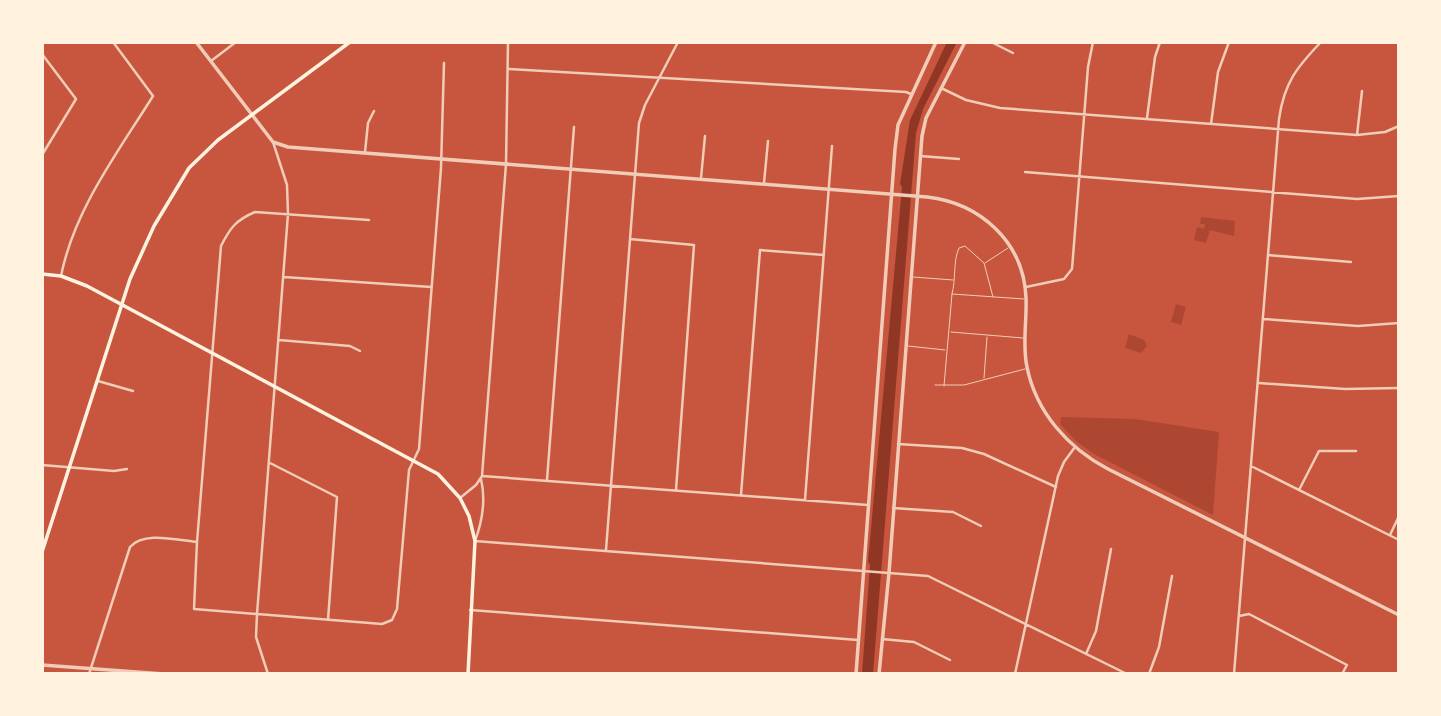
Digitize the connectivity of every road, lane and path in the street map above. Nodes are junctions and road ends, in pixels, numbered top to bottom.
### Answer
1 (113, 42) edge
2 (196, 42) edge
3 (236, 42) edge
4 (350, 42) edge
5 (508, 42) edge
6 (678, 42) edge
7 (936, 42) edge
8 (965, 42) edge
9 (991, 42) edge
10 (1093, 42) edge
11 (1160, 42) edge
12 (1229, 42) edge
13 (1321, 42) edge
14 (1013, 53) dead end
15 (42, 54) edge
16 (211, 61) junction
17 (444, 63) dead end
18 (509, 69) junction
19 (660, 77) junction
20 (941, 88) junction
21 (1362, 91) dead end
22 (911, 94) junction
23 (374, 111) dead end
24 (1084, 113) junction
25 (251, 116) junction
26 (1147, 118) junction
27 (1210, 124) junction
28 (1399, 126) edge
29 (574, 127) dead end
30 (1278, 129) junction
31 (1357, 135) junction
32 (705, 136) dead end
33 (768, 141) dead end
34 (273, 142) junction
35 (832, 146) dead end
36 (365, 153) junction
37 (42, 155) edge
38 (919, 155) junction
39 (441, 159) junction
40 (959, 159) dead end
41 (506, 164) junction
42 (571, 169) junction
43 (1025, 172) dead end
44 (635, 174) junction
45 (1079, 177) junction
46 (701, 179) junction
47 (764, 184) junction
48 (828, 189) junction
49 (1273, 192) junction
50 (891, 194) junction
51 (917, 196) junction
52 (1399, 196) edge
53 (288, 214) junction
54 (369, 220) dead end
55 (630, 239) junction
56 (1010, 247) junction
57 (824, 255) junction
58 (1268, 255) junction
59 (1350, 262) dead end
60 (984, 263) junction
61 (42, 274) edge
62 (61, 276) junction
63 (284, 277) junction
64 (911, 277) junction
65 (956, 280) junction
66 (1025, 287) junction
67 (431, 288) junction
68 (952, 294) junction
69 (993, 297) junction
70 (1026, 299) junction
71 (123, 304) junction
72 (1264, 319) junction
73 (1399, 323) edge
74 (949, 332) junction
75 (987, 335) junction
76 (1026, 338) junction
77 (279, 340) junction
78 (906, 346) junction
79 (947, 350) junction
80 (360, 351) dead end
81 (212, 352) junction
82 (1027, 368) junction
83 (984, 380) junction
84 (98, 382) junction
85 (1259, 383) junction
86 (935, 385) dead end
87 (275, 386) junction
88 (944, 386) junction
89 (1399, 388) edge
90 (133, 391) dead end
91 (898, 444) junction
92 (1074, 447) junction
93 (1356, 451) dead end
94 (414, 460) junction
95 (270, 463) junction
96 (42, 466) edge
97 (70, 467) junction
98 (1253, 467) junction
99 (127, 469) dead end
100 (482, 477) junction
101 (547, 481) junction
102 (611, 485) junction
103 (1056, 487) junction
104 (676, 490) junction
105 (1299, 490) junction
106 (741, 495) junction
107 (460, 498) junction
108 (806, 500) junction
109 (868, 505) junction
110 (893, 508) junction
111 (1399, 516) edge
112 (981, 526) dead end
113 (1389, 535) junction
114 (1246, 538) junction
115 (1399, 540) edge
116 (475, 541) junction
117 (197, 542) junction
118 (1111, 549) dead end
119 (606, 551) junction
120 (42, 552) edge
121 (864, 571) junction
122 (889, 572) junction
123 (1172, 576) dead end
124 (470, 610) junction
125 (257, 614) junction
126 (1399, 615) edge
127 (1239, 616) junction
128 (328, 620) junction
129 (1027, 624) junction
130 (881, 639) junction
131 (859, 640) junction
132 (1086, 654) junction
133 (950, 660) dead end
134 (42, 665) edge
135 (90, 671) edge
136 (140, 673) edge
137 (164, 674) edge
138 (268, 674) edge
139 (468, 674) edge
140 (856, 674) edge
141 (879, 674) edge
142 (1015, 674) edge
143 (1127, 674) edge
144 (1149, 674) edge
145 (1234, 674) edge
146 (1342, 674) edge

1 - 62 street
2 - 16 street
3 - 16 street
4 - 25 main road
5 - 18 street
6 - 19 street
7 - 22 street
8 - 20 street
9 - 14 street
10 - 24 street
11 - 26 street
12 - 27 street
13 - 30 street
15 - 37 street
16 - 25 street
17 - 39 street
18 - 19 street
18 - 41 street
19 - 22 street
19 - 44 street
20 - 24 street
20 - 38 street
21 - 31 street
22 - 50 street
23 - 36 street
24 - 26 street
24 - 45 street
25 - 34 street
25 - 71 main road
26 - 27 street
27 - 30 street
28 - 31 street
29 - 42 street
30 - 31 street
30 - 49 street
32 - 46 street
33 - 47 street
34 - 36 street
34 - 53 street
35 - 48 street
36 - 39 street
38 - 40 street
38 - 51 street
39 - 41 street
39 - 67 street
41 - 42 street
41 - 100 street
42 - 44 street
42 - 101 street
43 - 45 street
44 - 46 street
44 - 55 street
45 - 49 street
45 - 66 street
46 - 47 street
47 - 48 street
48 - 50 street
48 - 57 street
49 - 52 street
49 - 58 street
50 - 51 street
50 - 109 street
51 - 56 street
51 - 64 street
53 - 54 street
53 - 63 street
53 - 81 street
55 - 102 street
55 - 104 street
56 - 60 lane
56 - 66 street
57 - 106 street
57 - 108 street
58 - 59 street
58 - 72 street
60 - 65 lane
60 - 69 lane
61 - 62 main road
62 - 71 main road
63 - 67 street
63 - 77 street
64 - 65 lane
64 - 78 street
65 - 68 lane
66 - 70 street
67 - 94 street
68 - 69 lane
68 - 74 lane
69 - 70 lane
70 - 76 street
71 - 81 main road
71 - 84 main road
72 - 73 street
72 - 85 street
74 - 75 lane
74 - 79 lane
75 - 76 lane
75 - 83 lane
76 - 82 street
77 - 80 street
77 - 87 street
78 - 79 lane
78 - 91 street
79 - 88 lane
81 - 87 main road
81 - 117 street
82 - 83 lane
82 - 92 street
83 - 88 lane
84 - 90 street
84 - 97 main road
85 - 89 street
85 - 98 street
86 - 88 lane
87 - 94 main road
87 - 95 street
91 - 103 street
91 - 110 street
92 - 103 street
92 - 114 street
93 - 105 street
94 - 107 main road
94 - 128 street
95 - 125 street
95 - 128 street
96 - 97 street
97 - 99 street
97 - 120 main road
98 - 105 street
98 - 114 street
100 - 101 street
100 - 107 street
100 - 116 street
101 - 102 street
102 - 104 street
102 - 119 street
103 - 129 street
104 - 106 street
105 - 113 street
106 - 108 street
107 - 116 main road
108 - 109 street
109 - 121 street
110 - 112 street
110 - 122 street
111 - 113 street
113 - 115 street
114 - 126 street
114 - 127 street
116 - 119 street
116 - 124 main road
117 - 125 street
117 - 135 street
118 - 132 street
119 - 121 street
121 - 122 street
121 - 131 street
122 - 129 street
122 - 130 street
123 - 144 street
124 - 131 street
124 - 139 main road
125 - 128 street
125 - 138 street
127 - 145 street
127 - 146 street
129 - 132 street
129 - 142 street
130 - 133 street
130 - 141 street
131 - 140 street
132 - 143 street
134 - 135 street
135 - 136 street
136 - 137 street

